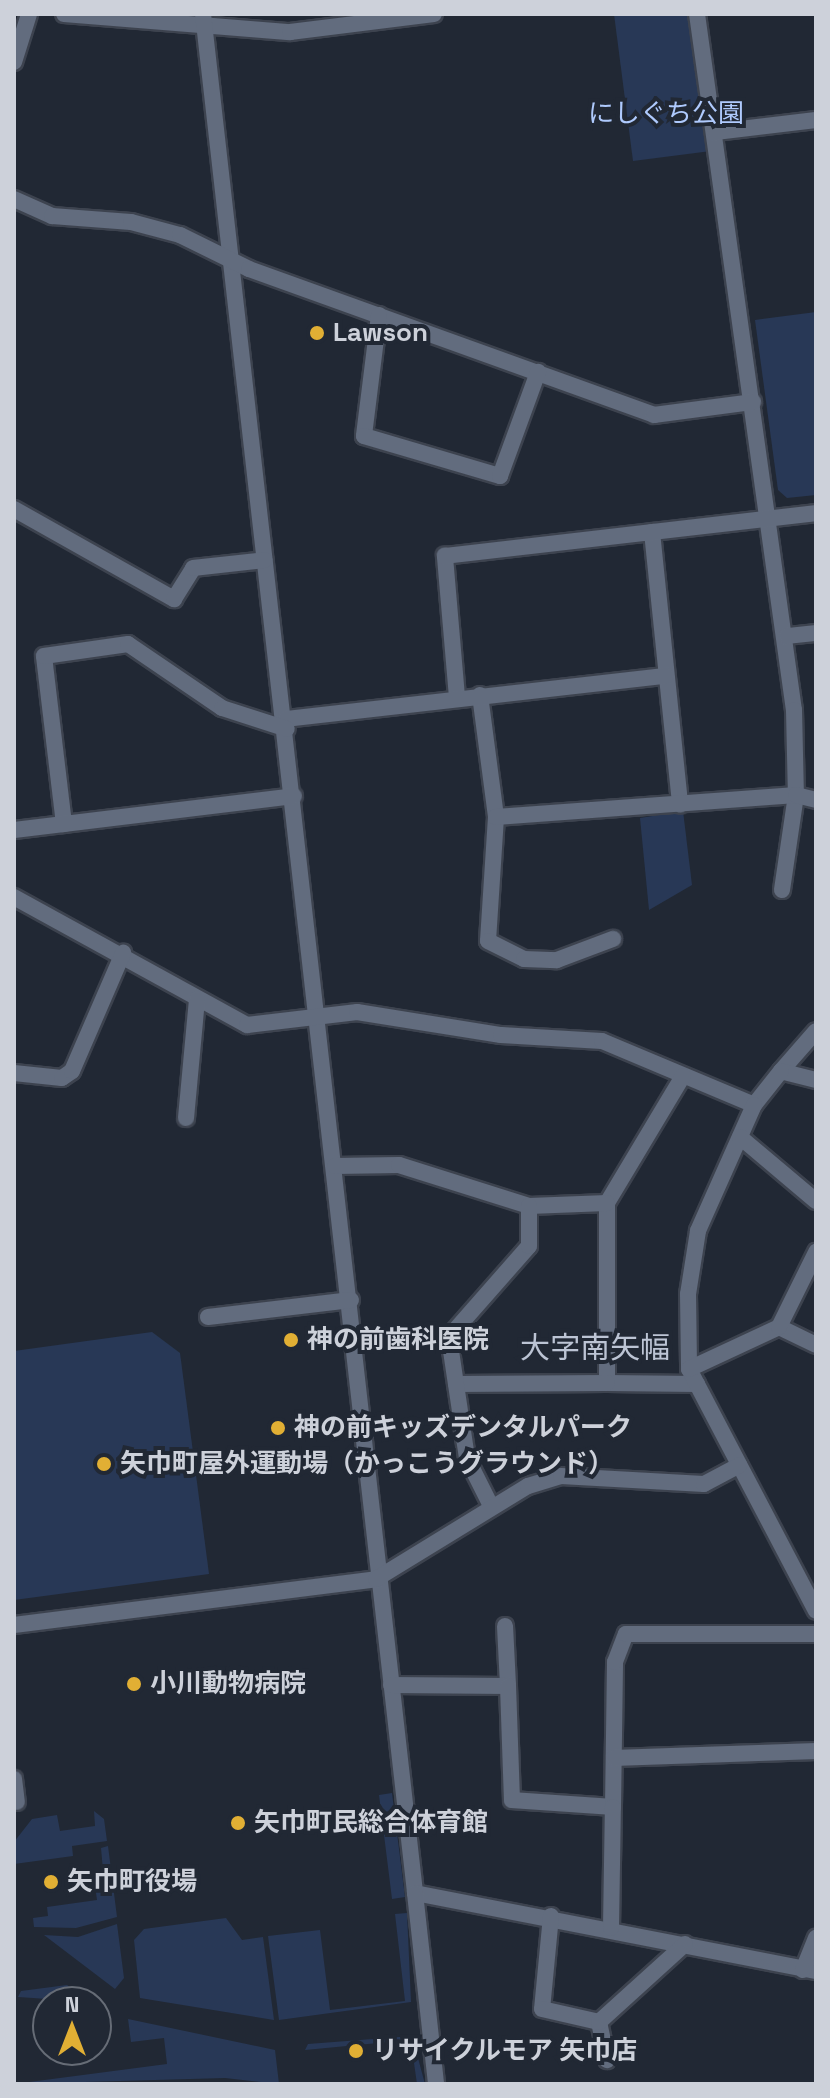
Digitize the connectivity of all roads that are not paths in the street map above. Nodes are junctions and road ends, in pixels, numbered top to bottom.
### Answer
1 (29, 14) edge
2 (64, 14) edge
3 (434, 14) edge
4 (697, 14) edge
5 (204, 22) edge
6 (14, 62) edge
7 (816, 120) edge
8 (715, 132) junction
9 (14, 199) edge
10 (226, 253) junction
11 (379, 315) junction
12 (538, 372) junction
13 (753, 402) junction
14 (14, 509) edge
15 (816, 513) edge
16 (769, 519) junction
17 (652, 532) junction
18 (265, 560) junction
19 (816, 633) edge
20 (787, 636) junction
21 (666, 676) junction
22 (480, 695) junction
23 (457, 697) junction
24 (286, 724) junction
25 (796, 795) junction
26 (294, 796) junction
27 (816, 800) edge
28 (680, 805) junction
29 (496, 817) junction
30 (64, 824) junction
31 (14, 830) edge
32 (782, 890) dead end
33 (14, 897) edge
34 (613, 939) dead end
35 (123, 953) junction
36 (197, 1000) junction
37 (316, 1012) junction
38 (816, 1031) edge
39 (781, 1071) junction
40 (14, 1073) edge
41 (683, 1076) junction
42 (816, 1080) edge
43 (754, 1105) junction
44 (186, 1118) dead end
45 (740, 1137) junction
46 (335, 1166) junction
47 (816, 1201) edge
48 (607, 1203) junction
49 (529, 1206) junction
50 (816, 1252) edge
51 (351, 1300) junction
52 (208, 1317) dead end
53 (779, 1327) junction
54 (816, 1345) edge
55 (693, 1376) junction
56 (607, 1383) junction
57 (456, 1384) junction
58 (739, 1465) junction
59 (491, 1506) junction
60 (376, 1579) junction
61 (816, 1611) edge
62 (14, 1625) edge
63 (505, 1626) dead end
64 (816, 1634) edge
65 (391, 1685) junction
66 (508, 1686) junction
67 (816, 1751) edge
68 (614, 1758) junction
69 (14, 1779) edge
70 (17, 1802) dead end
71 (613, 1807) junction
72 (415, 1893) junction
73 (551, 1916) junction
74 (611, 1928) junction
75 (816, 1938) edge
76 (685, 1944) junction
77 (809, 1970) edge
78 (599, 2022) junction
79 (607, 2060) dead end
80 (436, 2084) edge

1 - 6 street
2 - 5 street
3 - 5 street
4 - 8 street
5 - 10 street
7 - 8 street
8 - 13 street
9 - 10 street
10 - 11 street
10 - 18 street
11 - 12 street
11 - 12 street
12 - 13 street
13 - 16 street
14 - 18 street
15 - 16 street
16 - 17 street
16 - 20 street
17 - 21 street
17 - 23 street
18 - 24 street
19 - 20 street
20 - 25 street
21 - 22 street
21 - 28 street
22 - 23 street
22 - 29 street
23 - 24 street
24 - 26 street
24 - 30 street
25 - 27 street
25 - 28 street
25 - 32 street
26 - 30 street
26 - 37 street
28 - 29 street
29 - 34 street
30 - 31 street
33 - 35 street
35 - 36 street
35 - 40 street
36 - 37 street
36 - 44 street
37 - 41 street
37 - 46 street
38 - 39 street
39 - 42 street
39 - 43 street
41 - 43 street
41 - 48 street
43 - 45 street
45 - 47 street
45 - 55 street
46 - 49 street
46 - 51 street
48 - 49 street
48 - 56 street
49 - 57 street
50 - 53 street
51 - 52 street
51 - 60 street
53 - 54 street
53 - 55 street
55 - 56 street
55 - 58 street
56 - 57 street
57 - 59 street
58 - 59 street
58 - 61 street
59 - 60 street
60 - 62 street
60 - 65 street
63 - 66 street
64 - 68 street
65 - 66 street
65 - 72 street
66 - 71 street
67 - 68 street
68 - 71 street
69 - 70 street
71 - 74 street
72 - 73 street
72 - 80 street
73 - 74 street
73 - 78 street
74 - 76 street
75 - 77 street
76 - 77 street
76 - 78 street
78 - 79 street

